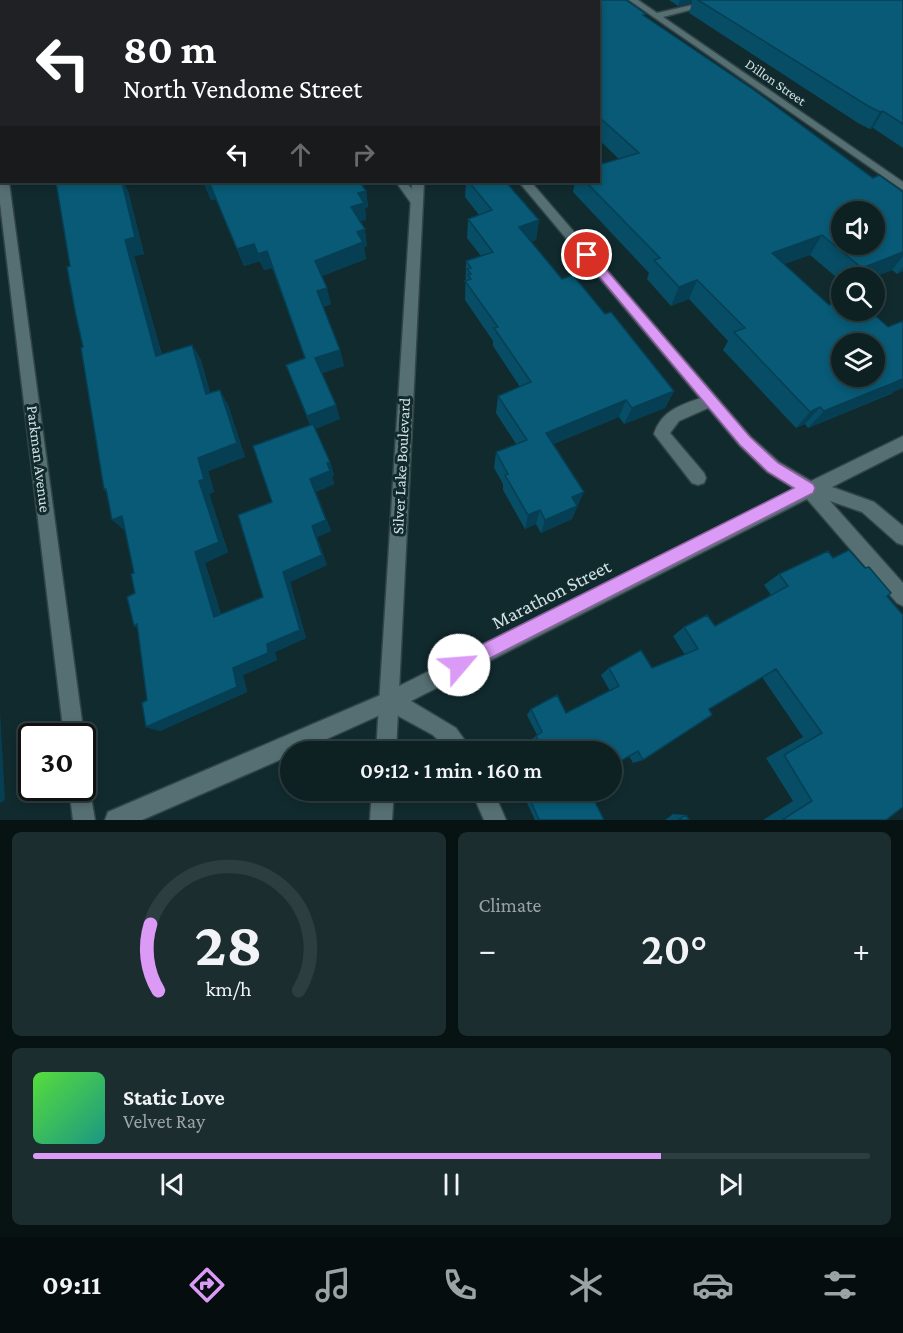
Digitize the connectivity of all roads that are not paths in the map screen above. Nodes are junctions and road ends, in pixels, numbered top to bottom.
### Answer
1 (633, 0) edge
2 (724, 0) edge
3 (656, 16) junction
4 (3, 183) edge
5 (402, 183) edge
6 (418, 183) edge
7 (526, 183) edge
8 (903, 187) edge
9 (415, 200) junction
10 (710, 401) junction
11 (903, 443) edge
12 (698, 478) dead end
13 (808, 488) junction
14 (903, 537) edge
15 (903, 597) edge
16 (390, 701) junction
17 (72, 723) edge
18 (387, 741) edge
19 (455, 741) edge
20 (82, 801) edge
21 (382, 801) edge
22 (487, 801) edge
23 (84, 820) edge
24 (116, 820) edge
25 (381, 820) edge
26 (495, 820) edge

1 - 3 street, Dillon Street
2 - 3 street
3 - 8 street, Dillon Street
4 - 17 street, Parkman Avenue
5 - 9 street
6 - 9 street, Silver Lake Boulevard
7 - 10 street
9 - 16 street, Silver Lake Boulevard
10 - 12 street
10 - 13 street
11 - 13 street, Marathon Street
13 - 14 street
13 - 15 street
13 - 16 street, Marathon Street
16 - 18 street, Silver Lake Boulevard
16 - 19 street
16 - 24 street, Marathon Street
20 - 23 street
21 - 25 street
22 - 26 street

